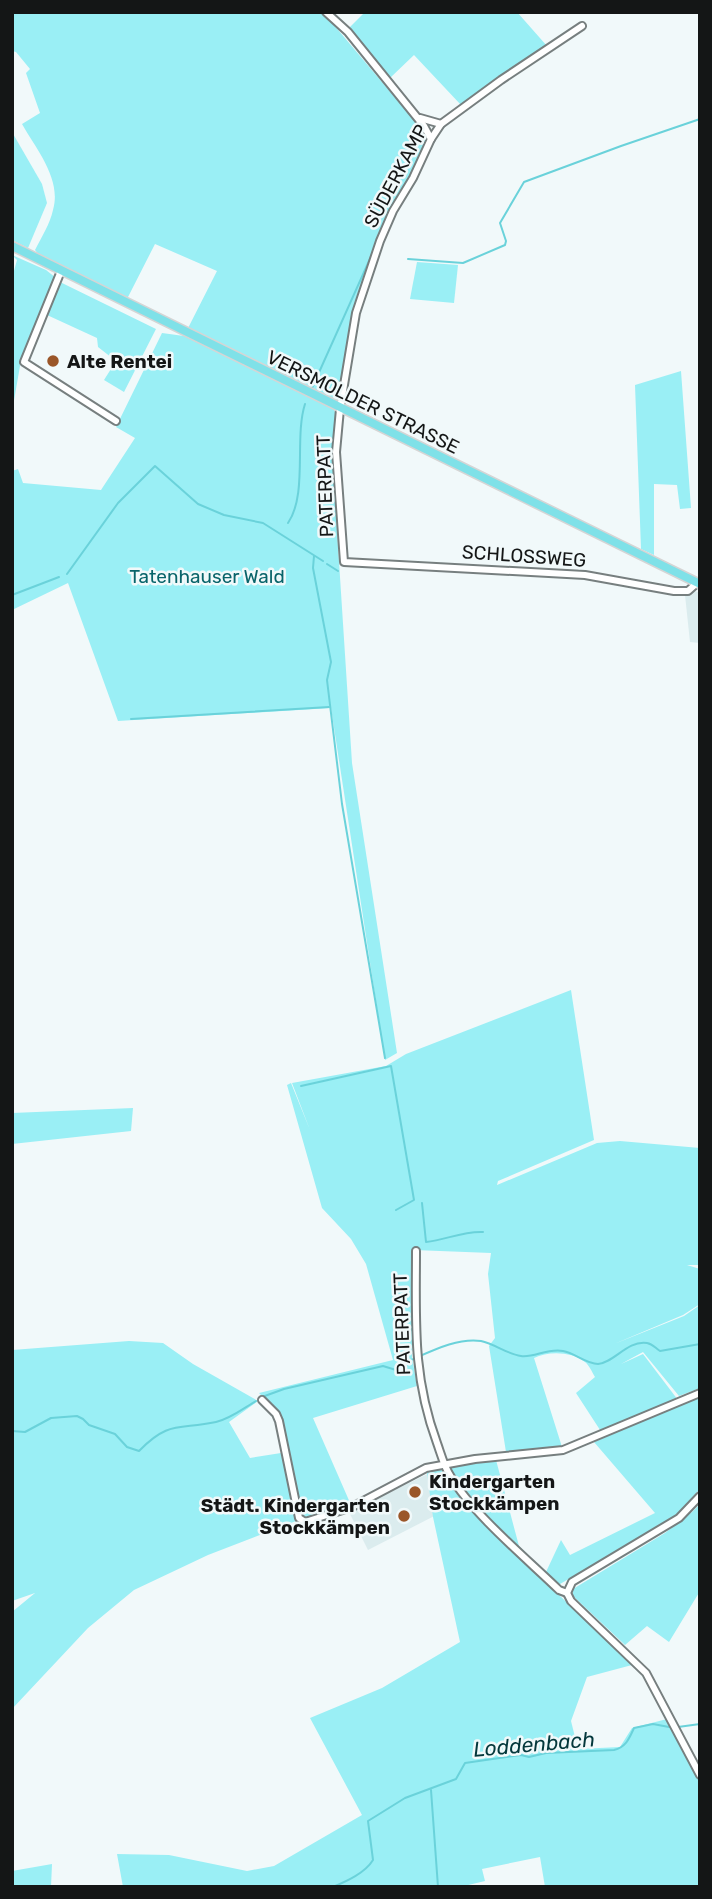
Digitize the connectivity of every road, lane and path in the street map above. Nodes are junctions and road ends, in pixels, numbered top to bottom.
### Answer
1 (326, 12) edge
2 (582, 26) dead end
3 (418, 118) junction
4 (441, 124) junction
5 (432, 139) junction
6 (12, 246) edge
7 (61, 271) junction
8 (340, 409) junction
9 (116, 421) dead end
10 (344, 562) joint
11 (699, 584) edge
12 (416, 1251) dead end
13 (700, 1393) edge
14 (262, 1400) dead end
15 (444, 1463) junction
16 (700, 1496) edge
17 (567, 1592) junction
18 (700, 1775) edge

1 - 3 street
2 - 4 street, SÜDERKAMP
3 - 4 street
3 - 5 street
4 - 5 street, SÜDERKAMP
5 - 8 street, SÜDERKAMP
6 - 7 main road, VERSMOLDER STRASSE
7 - 8 main road, VERSMOLDER STRASSE
7 - 9 street
8 - 10 street, PATERPATT
8 - 11 main road, VERSMOLDER STRASSE
10 - 11 street, SCHLOSSWEG
12 - 15 street, PATERPATT
13 - 15 street
14 - 15 street
15 - 17 street, PATERPATT
16 - 17 street
17 - 18 street, PATERPATT

